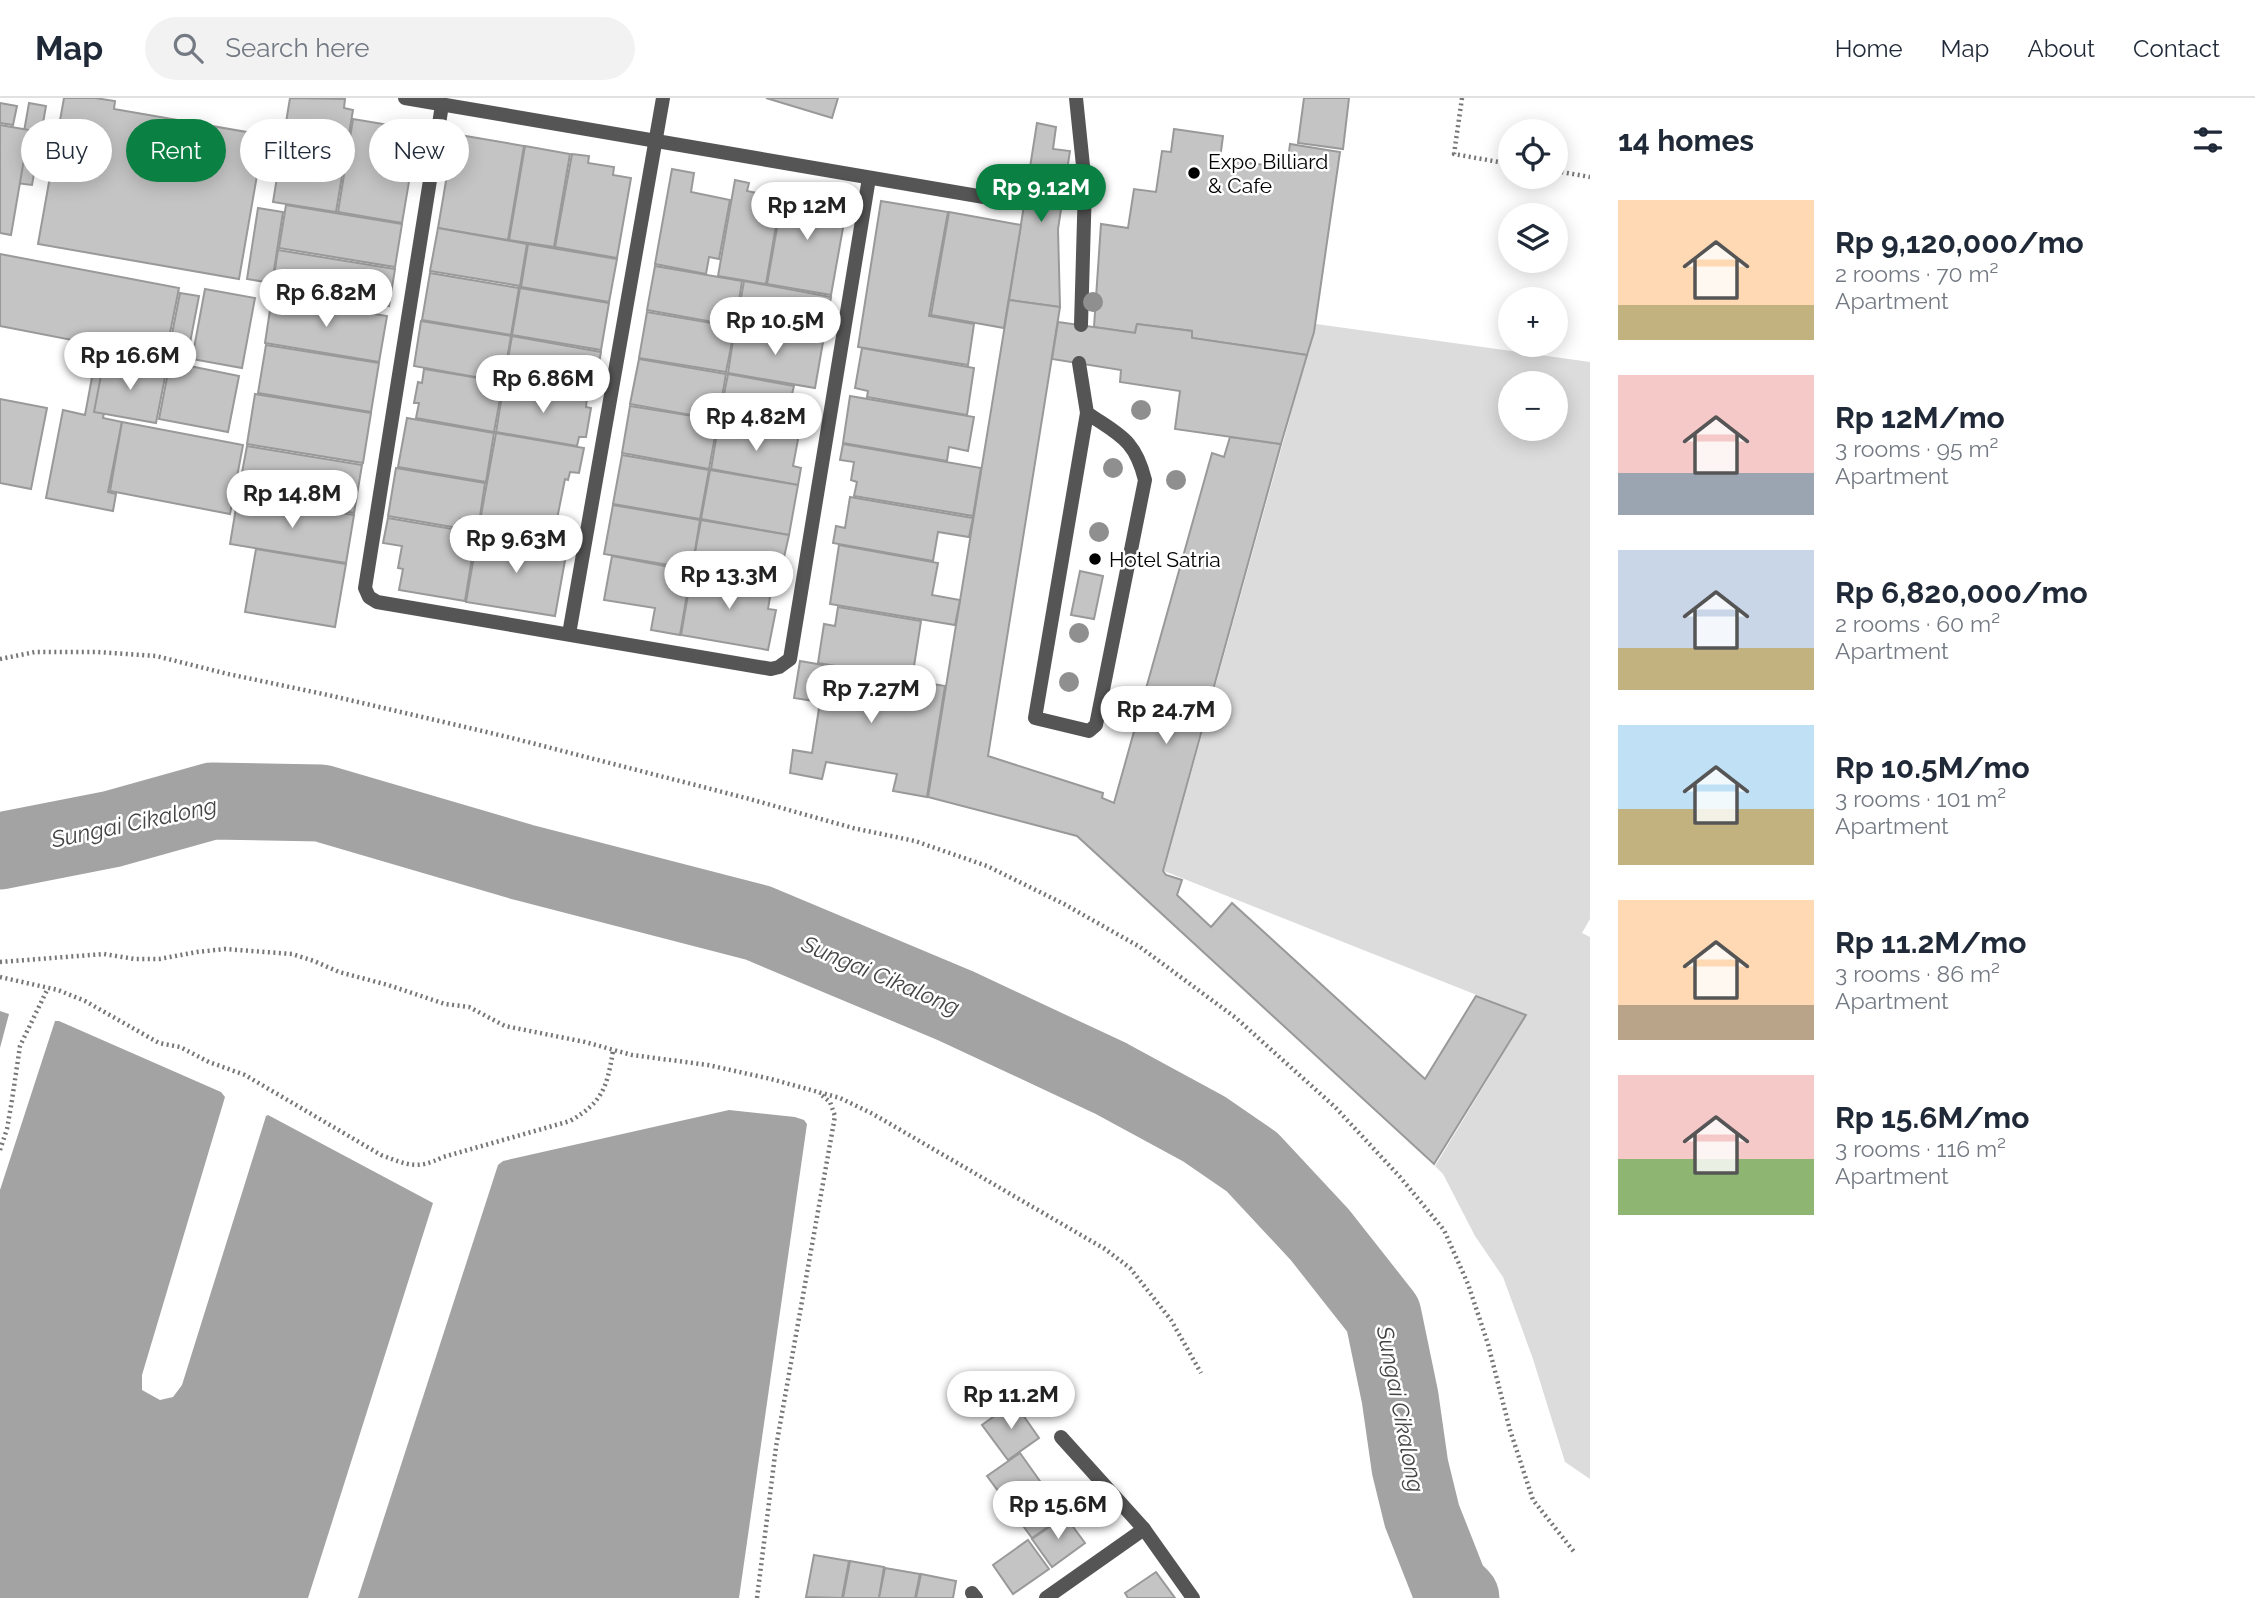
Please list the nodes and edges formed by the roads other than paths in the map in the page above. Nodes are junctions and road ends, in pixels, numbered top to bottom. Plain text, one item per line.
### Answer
1 (405, 98) edge
2 (663, 98) edge
3 (1076, 98) edge
4 (442, 105) junction
5 (655, 141) junction
6 (869, 178) junction
7 (1013, 202) dead end
8 (1081, 325) dead end
9 (1079, 363) dead end
10 (1087, 413) junction
11 (569, 634) junction
12 (1061, 1437) dead end
13 (1144, 1529) junction
14 (1046, 1598) edge
15 (1193, 1598) edge

1 - 4 street
2 - 5 street
3 - 8 street
4 - 5 street
4 - 11 street
5 - 6 street
5 - 11 street
6 - 7 street
6 - 11 street
9 - 10 street
10 - 10 street
12 - 13 street
13 - 14 street
13 - 15 street

